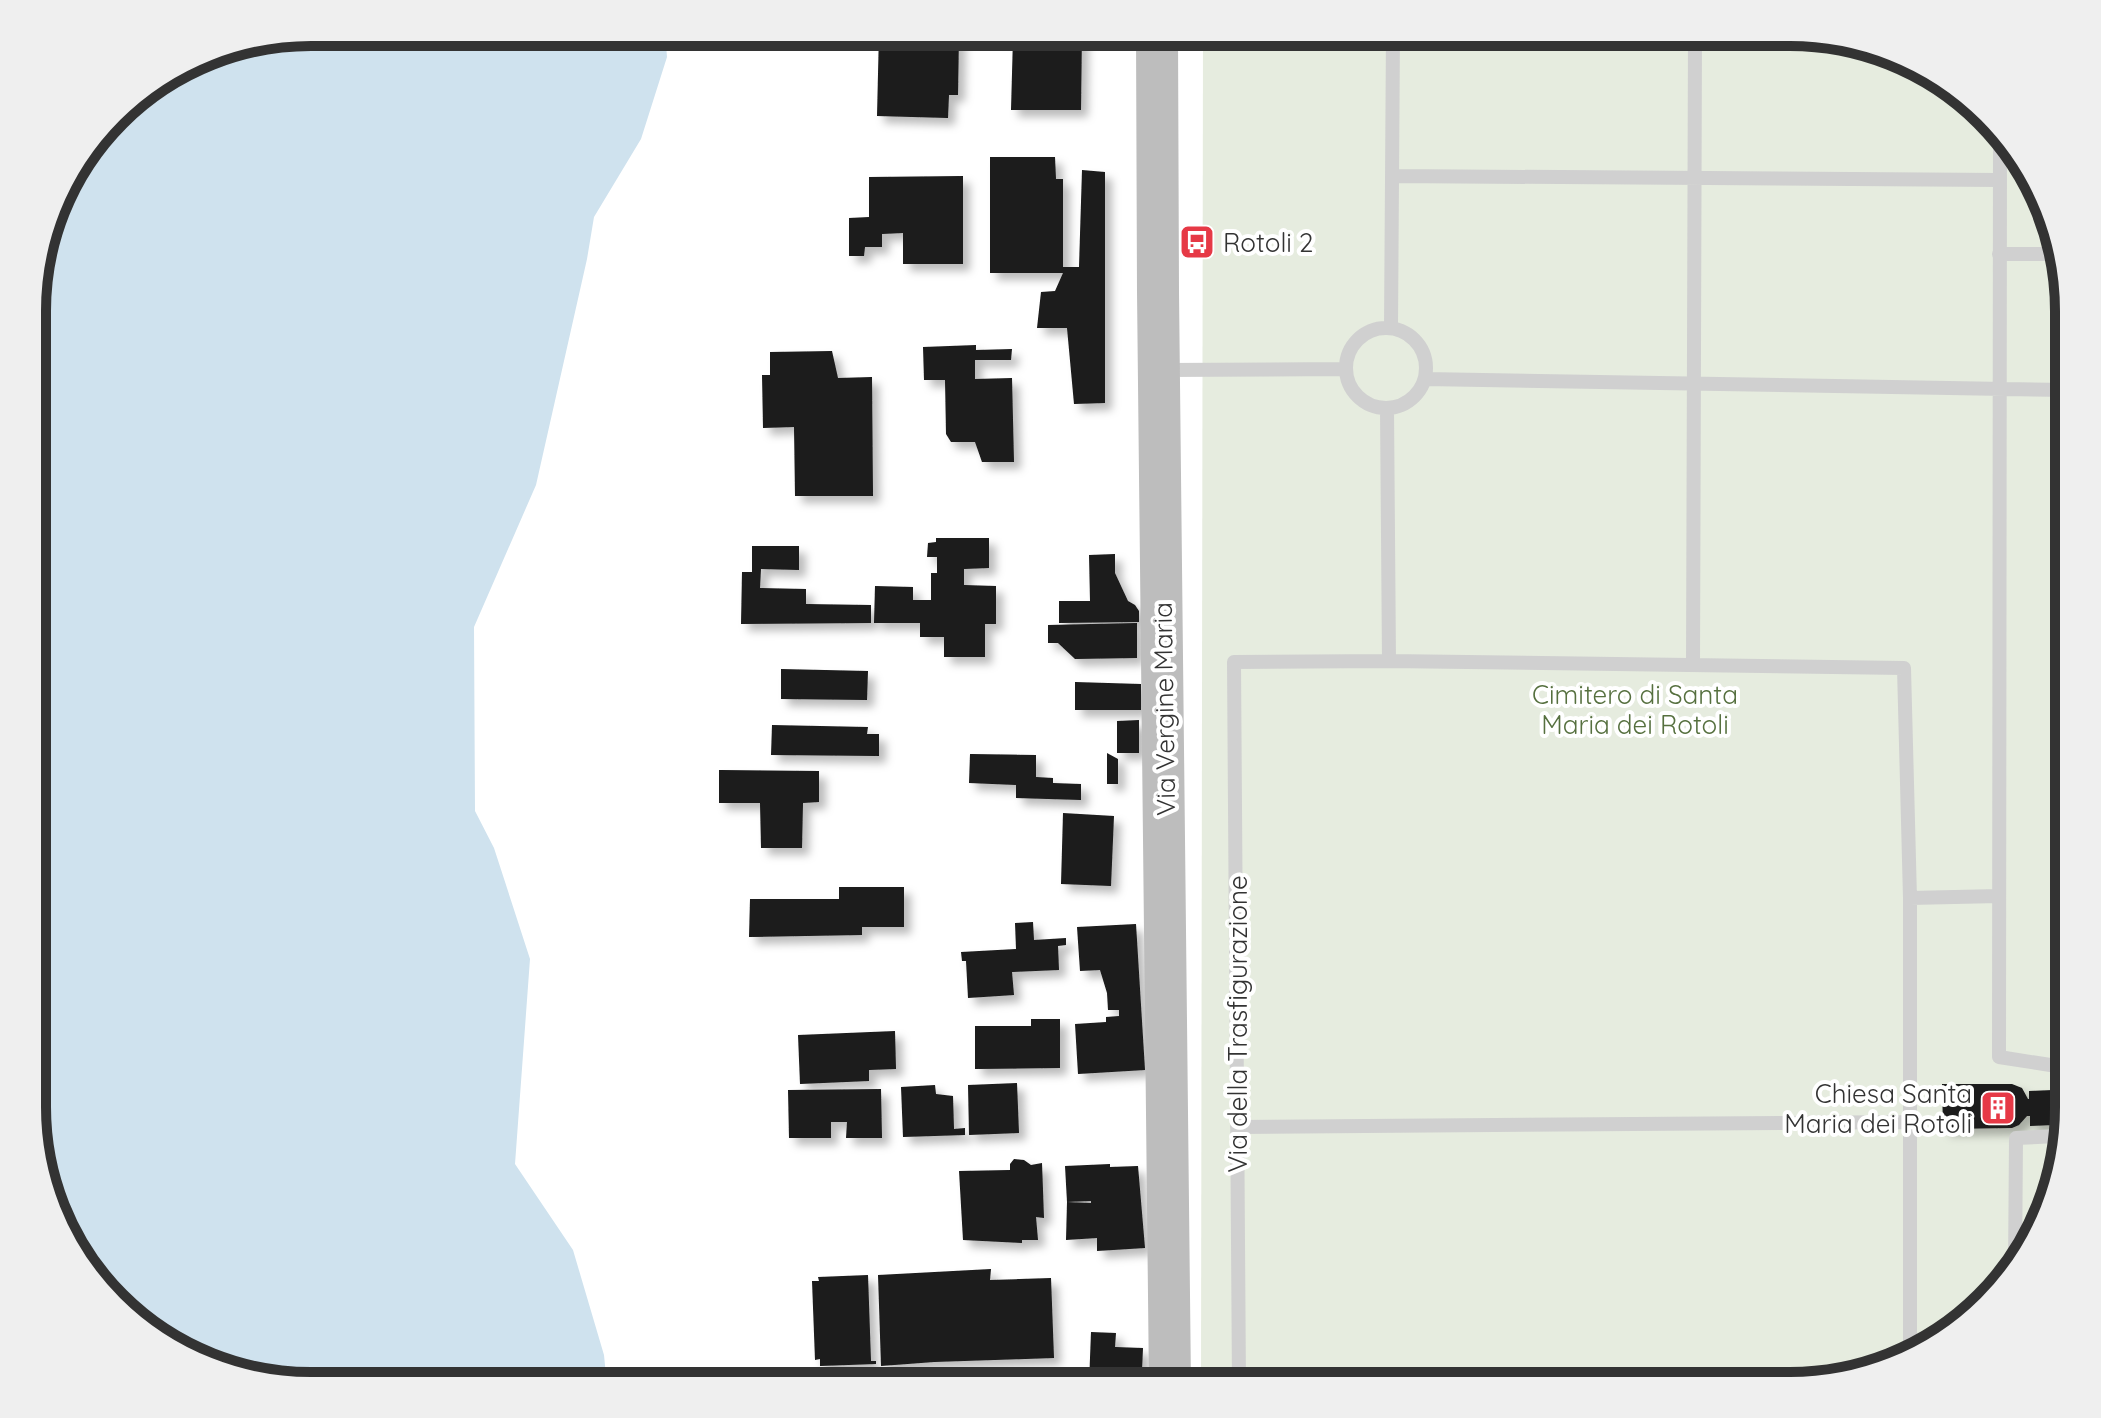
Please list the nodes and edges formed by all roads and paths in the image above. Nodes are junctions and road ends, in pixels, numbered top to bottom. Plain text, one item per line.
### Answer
1 (1157, 47) edge
2 (1393, 47) edge
3 (1695, 47) edge
4 (2000, 150) edge
5 (1392, 176) junction
6 (1696, 178) junction
7 (1999, 180) junction
8 (1999, 254) junction
9 (2049, 254) edge
10 (1391, 328) junction
11 (1345, 369) junction
12 (1159, 371) junction
13 (1425, 379) junction
14 (1695, 384) junction
15 (1999, 390) junction
16 (2054, 390) edge
17 (1387, 409) junction
18 (1389, 661) junction
19 (1693, 665) junction
20 (1999, 896) junction
21 (1910, 898) junction
22 (2054, 1068) edge
23 (1910, 1122) junction
24 (1237, 1127) junction
25 (2053, 1136) edge
26 (2021, 1234) edge
27 (1910, 1343) edge
28 (1170, 1372) edge
29 (1239, 1372) edge

1 - 12 main road, Via Vergine Maria
2 - 5 lane
3 - 6 lane
4 - 7 lane
5 - 6 lane
5 - 10 lane
6 - 7 lane
6 - 14 lane
7 - 8 lane
8 - 9 lane
8 - 15 lane
10 - 11 lane
10 - 13 lane
11 - 12 lane
11 - 17 lane
12 - 28 main road, Via Vergine Maria
13 - 14 lane
13 - 17 lane
14 - 15 lane
14 - 19 lane
15 - 16 lane
15 - 20 lane
17 - 18 lane
18 - 19 lane
18 - 24 lane, Via della Trasfigurazione
19 - 21 lane
20 - 21 lane
20 - 22 lane
21 - 23 lane
23 - 24 lane
23 - 27 lane
24 - 29 lane, Via della Trasfigurazione
25 - 26 lane

